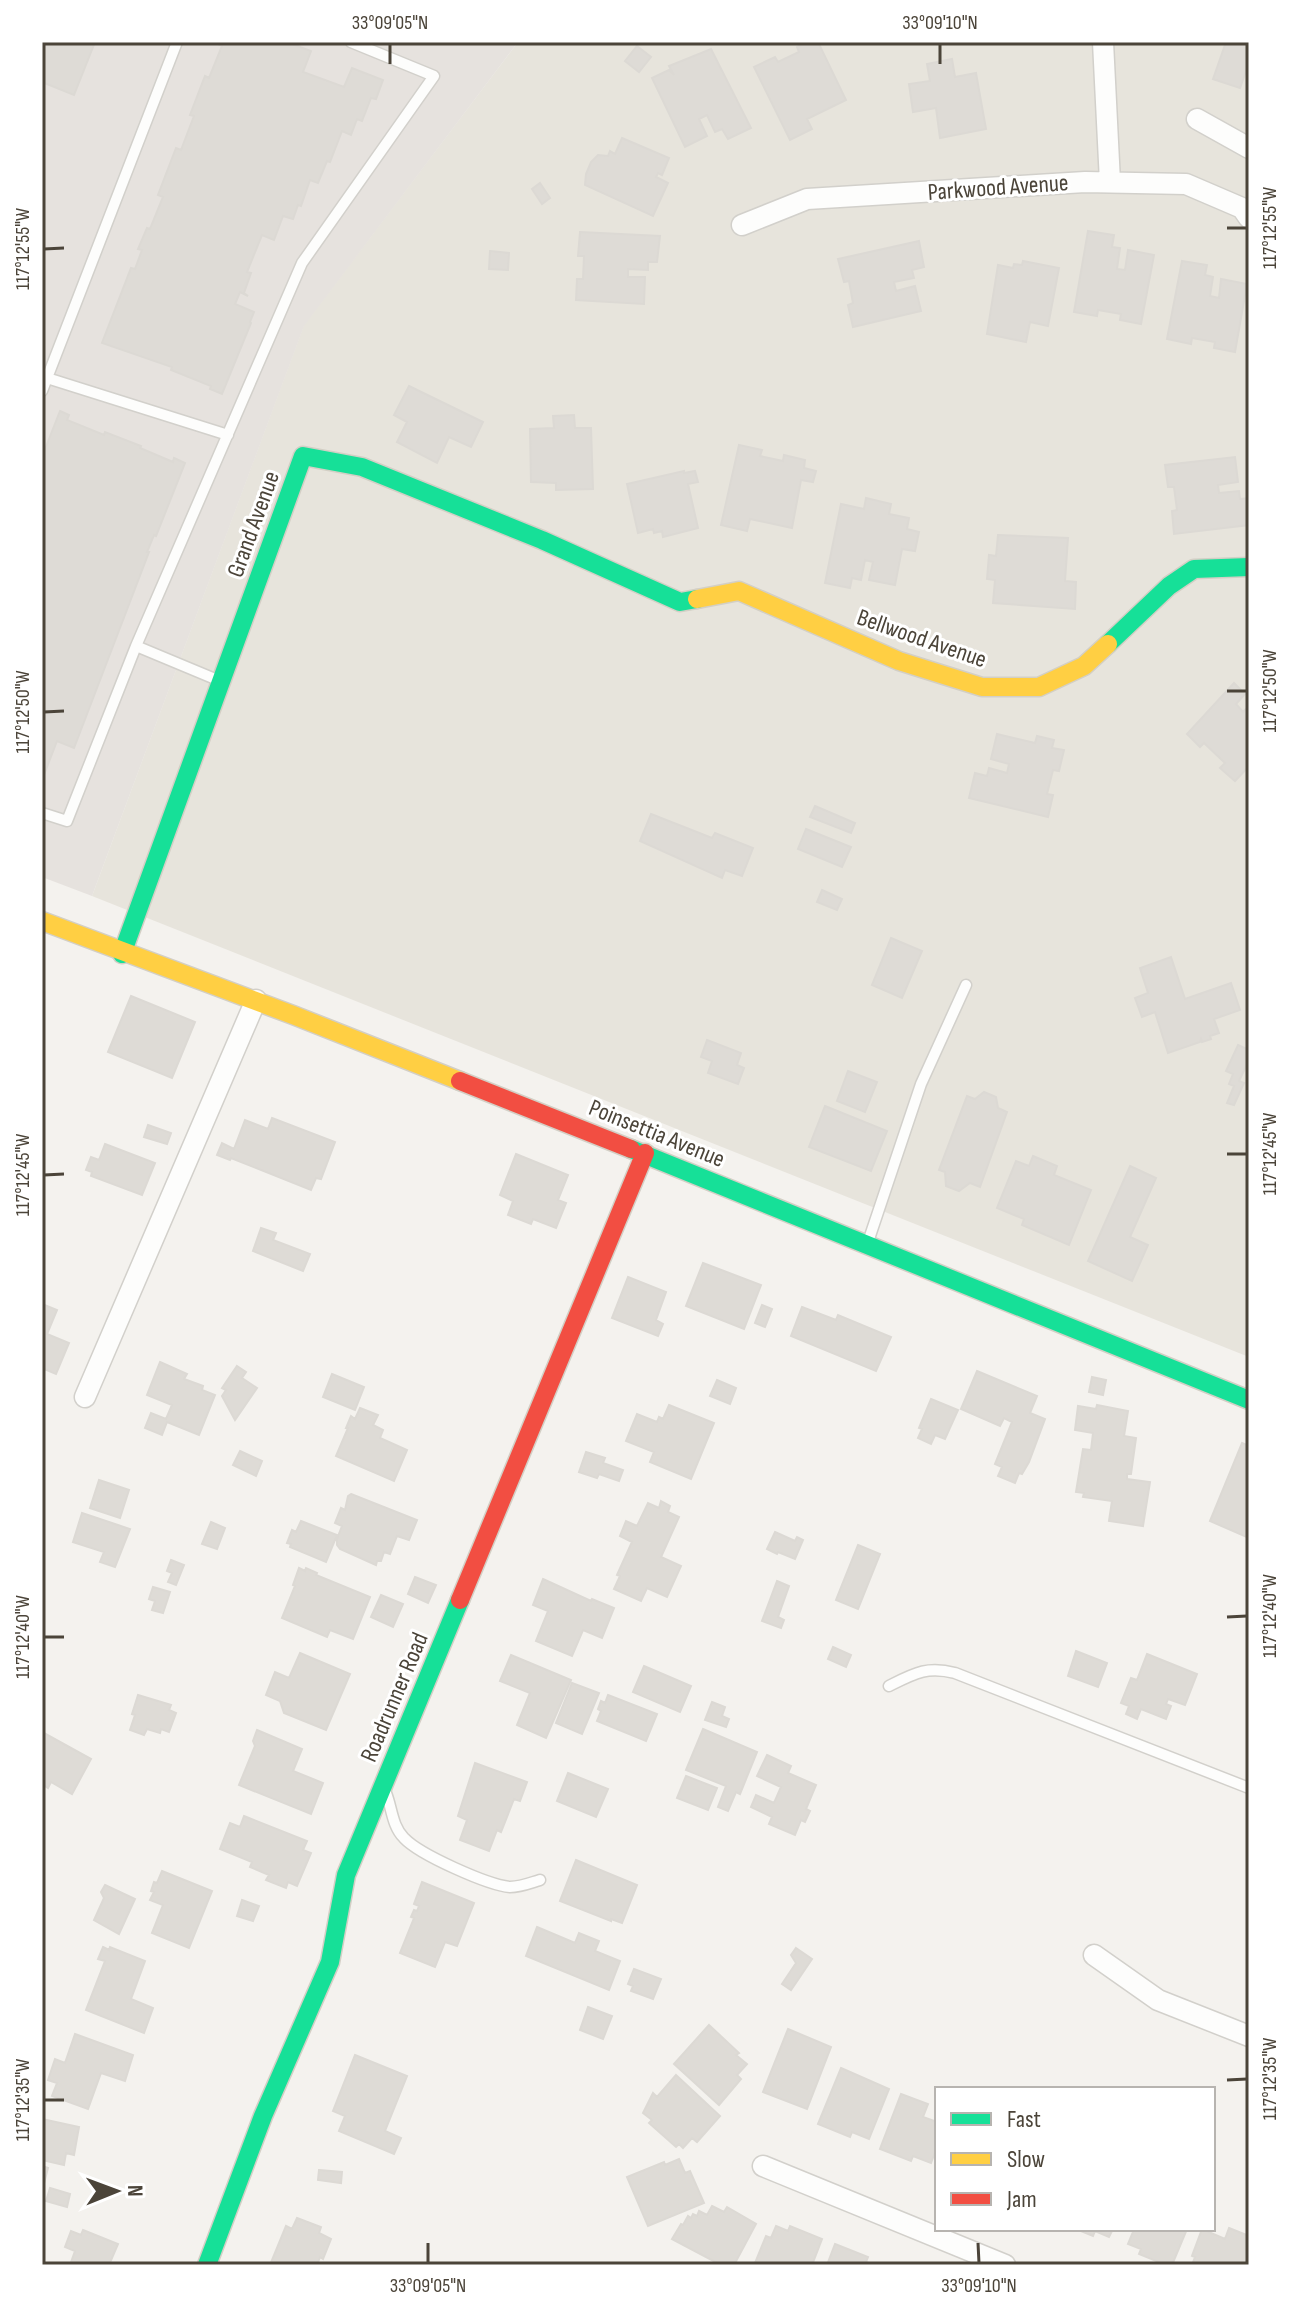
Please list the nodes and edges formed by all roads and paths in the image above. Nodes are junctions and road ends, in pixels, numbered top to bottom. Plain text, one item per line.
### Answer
1 (177, 42) edge
2 (351, 42) edge
3 (1103, 42) edge
4 (1197, 119) dead end
5 (1249, 148) edge
6 (1110, 182) junction
7 (1249, 218) edge
8 (742, 225) dead end
9 (47, 378) junction
10 (42, 391) edge
11 (228, 435) junction
12 (1249, 567) edge
13 (739, 591) joint
14 (136, 646) junction
15 (221, 682) junction
16 (42, 813) edge
17 (42, 921) edge
18 (122, 954) junction
19 (966, 985) dead end
20 (256, 1000) junction
21 (645, 1153) junction
22 (867, 1243) junction
23 (85, 1397) dead end
24 (1249, 1400) edge
25 (889, 1686) dead end
26 (383, 1788) junction
27 (1249, 1788) edge
28 (540, 1880) dead end
29 (1094, 1955) dead end
30 (1249, 2036) edge
31 (763, 2166) dead end
32 (207, 2265) edge
33 (1005, 2265) edge

1 - 9 lane
2 - 11 lane
3 - 6 street
4 - 5 street
6 - 7 street, Parkwood Avenue
6 - 8 street, Parkwood Avenue
9 - 10 lane
9 - 11 lane
11 - 14 lane
12 - 13 street, Bellwood Avenue
13 - 15 street, Grand Avenue
14 - 15 lane
14 - 16 lane
15 - 18 street, Grand Avenue
17 - 18 street, Poinsettia Avenue
18 - 20 street, Poinsettia Avenue
19 - 22 lane
20 - 21 street, Poinsettia Avenue
20 - 23 street
21 - 22 street, Poinsettia Avenue
21 - 26 street, Roadrunner Road
22 - 24 street, Poinsettia Avenue
25 - 27 lane
26 - 28 lane
26 - 32 street, Roadrunner Road
29 - 30 street
31 - 33 street

